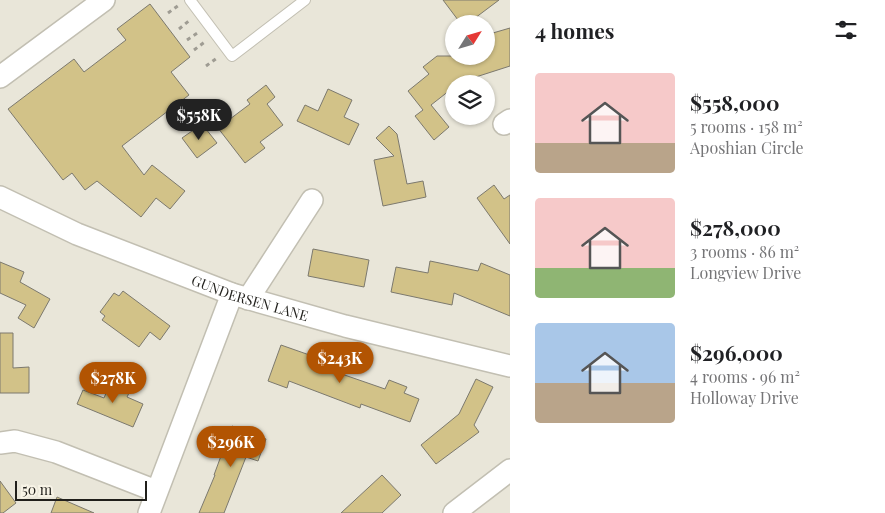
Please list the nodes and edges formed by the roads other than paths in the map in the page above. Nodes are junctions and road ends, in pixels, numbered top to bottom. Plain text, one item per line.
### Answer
1 (104, 0) edge
2 (190, 0) edge
3 (305, 0) edge
4 (0, 78) edge
5 (0, 197) edge
6 (312, 200) dead end
7 (240, 297) junction
8 (510, 366) edge
9 (0, 443) edge
10 (510, 470) edge
11 (156, 491) junction
12 (149, 513) edge
13 (454, 513) edge

1 - 4 street
2 - 3 lane
5 - 7 street, GUNDERSEN LANE
6 - 7 street
7 - 8 street, GUNDERSEN LANE
7 - 11 street
9 - 11 street
10 - 13 street
11 - 12 street

